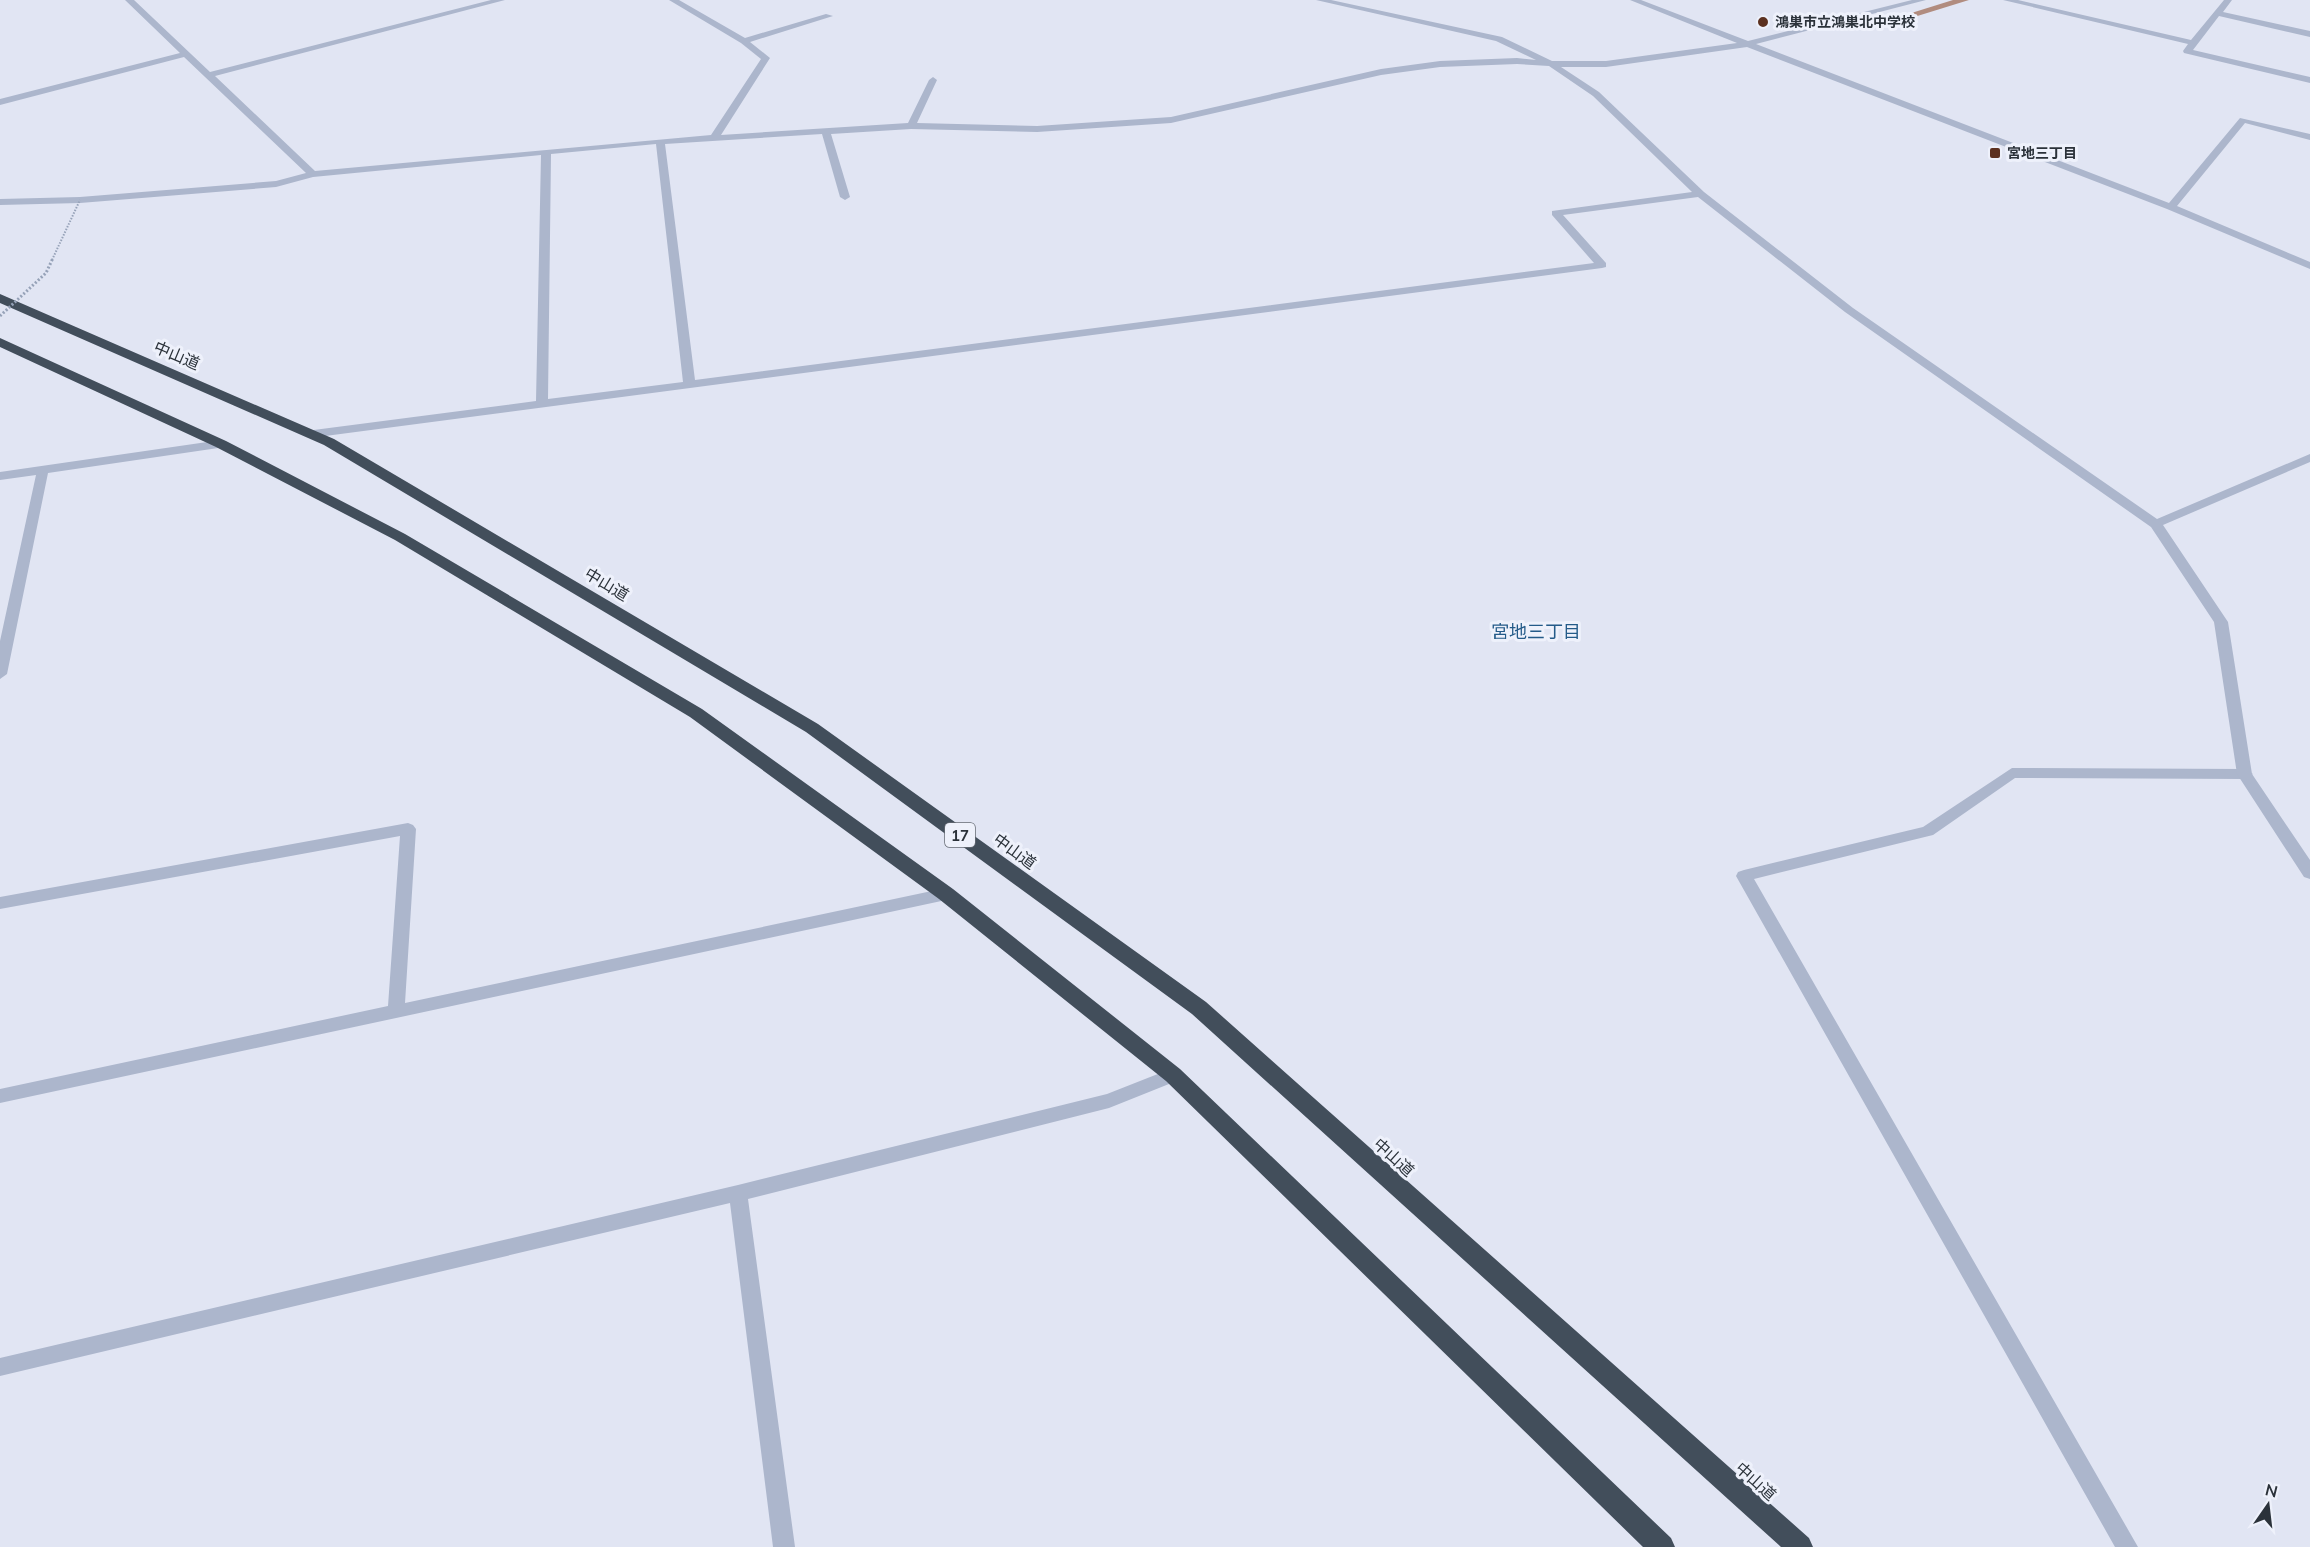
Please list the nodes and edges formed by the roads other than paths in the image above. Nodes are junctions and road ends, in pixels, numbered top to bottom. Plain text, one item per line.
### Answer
1 (129, 0) edge
2 (501, 0) edge
3 (673, 0) edge
4 (1320, 0) edge
5 (1634, 0) edge
6 (1922, 0) edge
7 (2007, 0) edge
8 (2228, 0) edge
9 (2217, 13) junction
10 (829, 16) dead end
11 (2310, 34) edge
12 (744, 41) junction
13 (2193, 43) junction
14 (1747, 44) junction
15 (186, 54) junction
16 (1551, 64) junction
17 (208, 75) junction
18 (933, 80) dead end
19 (2310, 80) edge
20 (0, 102) edge
21 (911, 126) junction
22 (826, 131) junction
23 (2310, 137) edge
24 (714, 138) junction
25 (660, 141) junction
26 (546, 152) junction
27 (313, 174) junction
28 (1700, 194) junction
29 (845, 197) dead end
30 (0, 202) edge
31 (2172, 207) junction
32 (2310, 266) edge
33 (0, 298) edge
34 (0, 342) edge
35 (689, 382) junction
36 (542, 403) junction
37 (310, 434) junction
38 (221, 444) junction
39 (2310, 458) edge
40 (43, 469) junction
41 (0, 476) edge
42 (2156, 524) junction
43 (0, 674) edge
44 (2245, 774) junction
45 (2310, 873) edge
46 (946, 894) junction
47 (0, 903) edge
48 (396, 1012) junction
49 (1173, 1075) junction
50 (0, 1096) edge
51 (738, 1193) junction
52 (0, 1367) edge
53 (784, 1547) edge
54 (1662, 1547) edge
55 (1800, 1547) edge
56 (2127, 1547) edge

1 - 15 street
2 - 17 street
3 - 12 street
4 - 16 street
5 - 14 street
6 - 14 street
7 - 13 street
8 - 9 street
9 - 11 street
9 - 13 street
10 - 12 street
12 - 24 street
13 - 19 street
14 - 16 street
14 - 31 street
15 - 17 street
15 - 20 street
16 - 21 street
16 - 28 street
17 - 27 street
18 - 21 street
21 - 22 street
22 - 24 street
22 - 29 street
23 - 31 street
24 - 25 street
25 - 26 street
25 - 35 street
26 - 27 street
26 - 36 street
27 - 30 street
28 - 35 street
28 - 42 street
31 - 32 street
33 - 37 highway, 中山道 / 17
34 - 38 highway
35 - 36 street
36 - 37 street
37 - 55 highway, 中山道 / 17
38 - 40 street
38 - 46 highway
39 - 42 street
40 - 41 street
40 - 43 street
42 - 44 street
44 - 45 street
44 - 56 street
46 - 48 street
46 - 49 highway
47 - 48 street
48 - 50 street
49 - 51 street
49 - 54 highway
51 - 52 street
51 - 53 street

